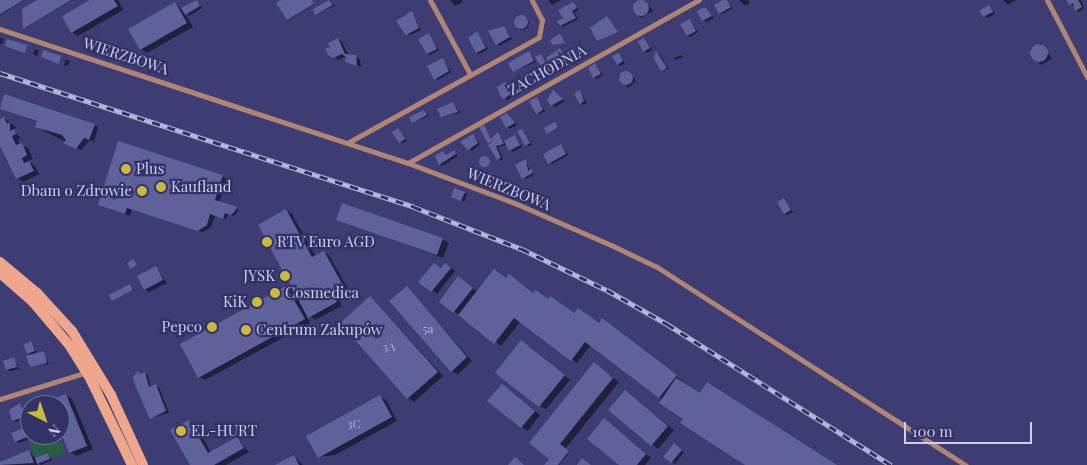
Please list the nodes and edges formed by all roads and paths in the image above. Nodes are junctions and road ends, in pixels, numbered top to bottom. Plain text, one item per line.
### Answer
1 (430, 0) edge
2 (532, 0) edge
3 (699, 0) edge
4 (1047, 0) edge
5 (0, 29) edge
6 (470, 74) junction
7 (1087, 77) edge
8 (349, 142) junction
9 (408, 163) junction
10 (0, 262) edge
11 (0, 273) edge
12 (87, 372) junction
13 (0, 399) edge
14 (132, 465) edge
15 (143, 465) edge
16 (966, 465) edge

1 - 6 street
2 - 6 street
3 - 9 street, ZACHODNIA
4 - 7 street
5 - 8 street, WIERZBOWA
6 - 8 street
8 - 9 street, WIERZBOWA
9 - 16 street, WIERZBOWA
10 - 15 main road
11 - 12 main road
12 - 13 street
12 - 14 main road

